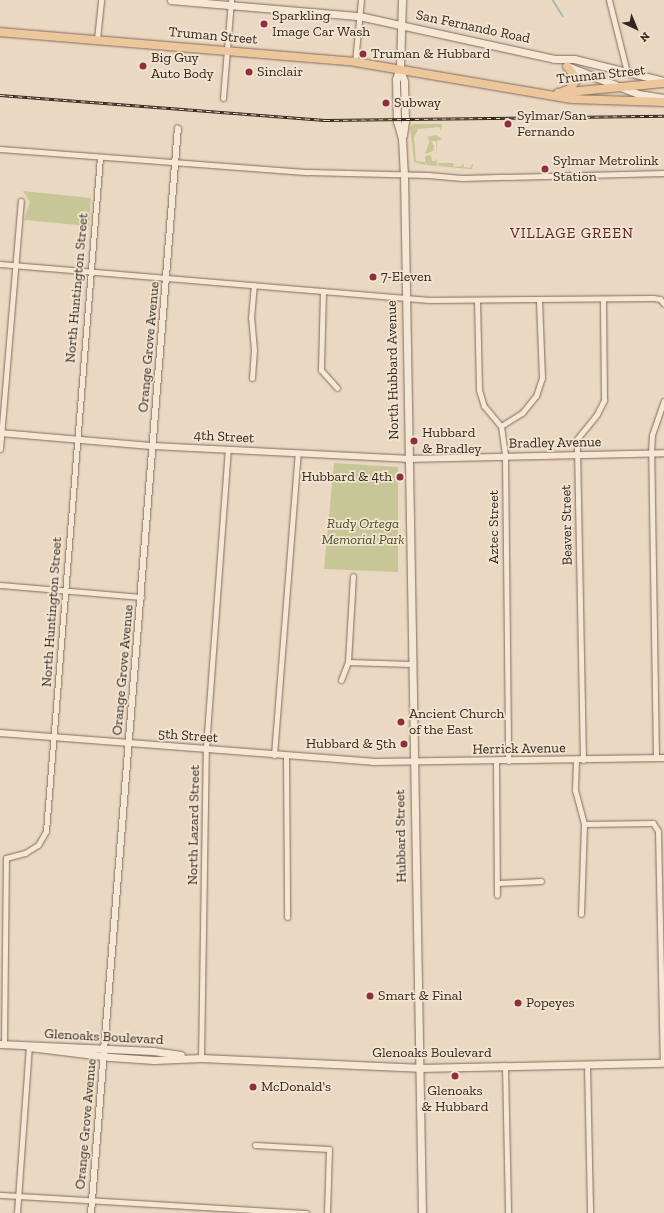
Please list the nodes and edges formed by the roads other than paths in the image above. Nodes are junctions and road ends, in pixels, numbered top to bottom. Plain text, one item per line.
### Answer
1 (101, 0) edge
2 (171, 0) edge
3 (361, 0) edge
4 (402, 0) edge
5 (610, 0) edge
6 (231, 3) edge
7 (359, 16) junction
8 (400, 24) junction
9 (0, 32) edge
10 (98, 39) junction
11 (227, 50) junction
12 (554, 59) junction
13 (355, 62) junction
14 (567, 66) junction
15 (400, 68) junction
16 (627, 72) junction
17 (664, 82) edge
18 (616, 86) junction
19 (560, 93) junction
20 (541, 94) junction
21 (223, 98) dead end
22 (664, 98) edge
23 (664, 102) edge
24 (178, 128) dead end
25 (402, 138) junction
26 (0, 149) edge
27 (100, 157) junction
28 (176, 162) junction
29 (664, 173) edge
30 (404, 174) junction
31 (21, 201) dead end
32 (0, 264) edge
33 (15, 266) junction
34 (90, 272) junction
35 (166, 278) junction
36 (254, 285) junction
37 (324, 291) junction
38 (405, 296) junction
39 (603, 299) junction
40 (477, 300) junction
41 (539, 300) junction
42 (663, 303) edge
43 (252, 378) dead end
44 (337, 388) dead end
45 (664, 401) edge
46 (501, 426) junction
47 (1, 433) edge
48 (76, 439) junction
49 (153, 446) junction
50 (0, 449) edge
51 (228, 449) junction
52 (298, 453) junction
53 (651, 453) junction
54 (664, 453) edge
55 (578, 455) junction
56 (505, 456) junction
57 (447, 458) joint
58 (407, 459) junction
59 (353, 576) dead end
60 (0, 585) edge
61 (66, 590) junction
62 (140, 597) junction
63 (348, 662) junction
64 (411, 664) junction
65 (341, 680) dead end
66 (0, 733) edge
67 (56, 738) junction
68 (129, 744) junction
69 (206, 749) junction
70 (274, 754) junction
71 (286, 755) junction
72 (656, 758) junction
73 (664, 758) edge
74 (576, 760) junction
75 (583, 760) junction
76 (496, 761) junction
77 (508, 761) junction
78 (374, 762) joint
79 (413, 764) junction
80 (584, 824) junction
81 (0, 856) edge
82 (6, 858) junction
83 (541, 881) dead end
84 (498, 883) junction
85 (497, 895) dead end
86 (581, 914) dead end
87 (287, 917) dead end
88 (2, 1044) edge
89 (29, 1047) junction
90 (104, 1049) junction
91 (103, 1057) junction
92 (201, 1058) junction
93 (663, 1063) edge
94 (587, 1065) junction
95 (505, 1066) junction
96 (418, 1068) junction
97 (255, 1145) dead end
98 (0, 1196) edge
99 (18, 1197) junction
100 (92, 1201) junction
101 (255, 1212) edge
102 (17, 1213) edge
103 (91, 1213) edge
104 (306, 1213) edge
105 (327, 1213) edge
106 (422, 1213) edge
107 (508, 1213) edge
108 (590, 1213) edge

1 - 10 street
2 - 6 main road, San Fernando Road
3 - 7 street
4 - 8 main road
5 - 16 street
6 - 7 main road, San Fernando Road
6 - 11 street
7 - 8 main road, San Fernando Road
7 - 13 street
8 - 12 main road, San Fernando Road
8 - 15 main road
9 - 10 main road, Truman Street
10 - 11 main road, Truman Street
11 - 13 main road, Truman Street
11 - 21 street
12 - 14 main road, San Fernando Road
12 - 16 main road, San Fernando Road
13 - 15 main road, Truman Street
14 - 18 main road, San Fernando Road
14 - 19 main road
15 - 20 main road, Truman Street
15 - 25 main road, North Hubbard Avenue
15 - 25 main road, North Hubbard Avenue
16 - 17 main road, San Fernando Road
17 - 18 main road, Truman Street
18 - 19 main road, Truman Street
18 - 22 main road, San Fernando Road
19 - 20 main road, Truman Street
20 - 23 main road, Truman Street
24 - 28 street, Orange Grove Avenue
25 - 30 main road, North Hubbard Avenue
26 - 27 street
27 - 28 street
27 - 34 street, North Huntington Street
28 - 30 street
28 - 35 street, Orange Grove Avenue
29 - 30 street
30 - 38 main road, North Hubbard Avenue
31 - 33 street
32 - 33 street
33 - 34 street
33 - 47 street
34 - 35 street
34 - 48 street, North Huntington Street
35 - 36 street
35 - 49 street, Orange Grove Avenue
36 - 37 street
36 - 43 street
37 - 38 street
37 - 44 street
38 - 40 street
38 - 58 main road, North Hubbard Avenue
39 - 41 street
39 - 42 street
39 - 55 street, Beaver Street
40 - 41 street
40 - 46 street
41 - 46 street
45 - 53 street
46 - 56 street, Aztec Street
47 - 48 street, 4th Street
47 - 50 street
48 - 49 street, 4th Street
48 - 61 street, North Huntington Street
49 - 51 street, 4th Street
49 - 62 street, Orange Grove Avenue
51 - 52 street, 4th Street
51 - 69 street, North Lazard Street
52 - 58 street, 4th Street
52 - 70 street
53 - 54 street, Bradley Avenue
53 - 55 street, Bradley Avenue
53 - 72 street
55 - 56 street, Bradley Avenue
55 - 75 street, Beaver Street
56 - 57 street, Bradley Avenue
56 - 77 street, Aztec Street
57 - 58 street, 4th Street
58 - 64 main road, Hubbard Street
59 - 63 street
60 - 61 street
61 - 62 street
61 - 67 street, North Huntington Street
62 - 68 street, Orange Grove Avenue
63 - 64 street
63 - 65 street
64 - 79 main road, Hubbard Street
66 - 67 street, 5th Street
67 - 68 street, 5th Street
67 - 82 street, North Huntington Street
68 - 69 street, 5th Street
68 - 90 street, Orange Grove Avenue
69 - 70 street, 5th Street
69 - 92 street, North Lazard Street
70 - 71 street, 5th Street
71 - 78 street, 5th Street
71 - 87 street
72 - 73 street, Herrick Avenue
72 - 75 street, Herrick Avenue
74 - 75 street, Herrick Avenue
74 - 77 street, Herrick Avenue
74 - 80 street
76 - 77 street, Herrick Avenue
76 - 79 street, Herrick Avenue
76 - 84 street
78 - 79 street, Herrick Avenue
79 - 96 main road, Hubbard Street
80 - 86 street
80 - 93 street
81 - 82 street
82 - 88 street
83 - 84 street
84 - 85 street
88 - 89 main road, Glenoaks Boulevard
89 - 90 main road, Glenoaks Boulevard
89 - 91 main road, Glenoaks Boulevard
89 - 99 street
90 - 91 street, Orange Grove Avenue
90 - 92 main road, Glenoaks Boulevard
91 - 92 main road, Glenoaks Boulevard
91 - 100 street, Orange Grove Avenue
92 - 96 main road, Glenoaks Boulevard
93 - 94 main road, Glenoaks Boulevard
94 - 95 main road, Glenoaks Boulevard
94 - 108 street
95 - 96 main road, Glenoaks Boulevard
95 - 107 street
96 - 106 main road, Hubbard Street
97 - 105 street
98 - 99 street
99 - 100 street
99 - 102 street
100 - 101 street
100 - 103 street, Orange Grove Avenue
101 - 104 street

